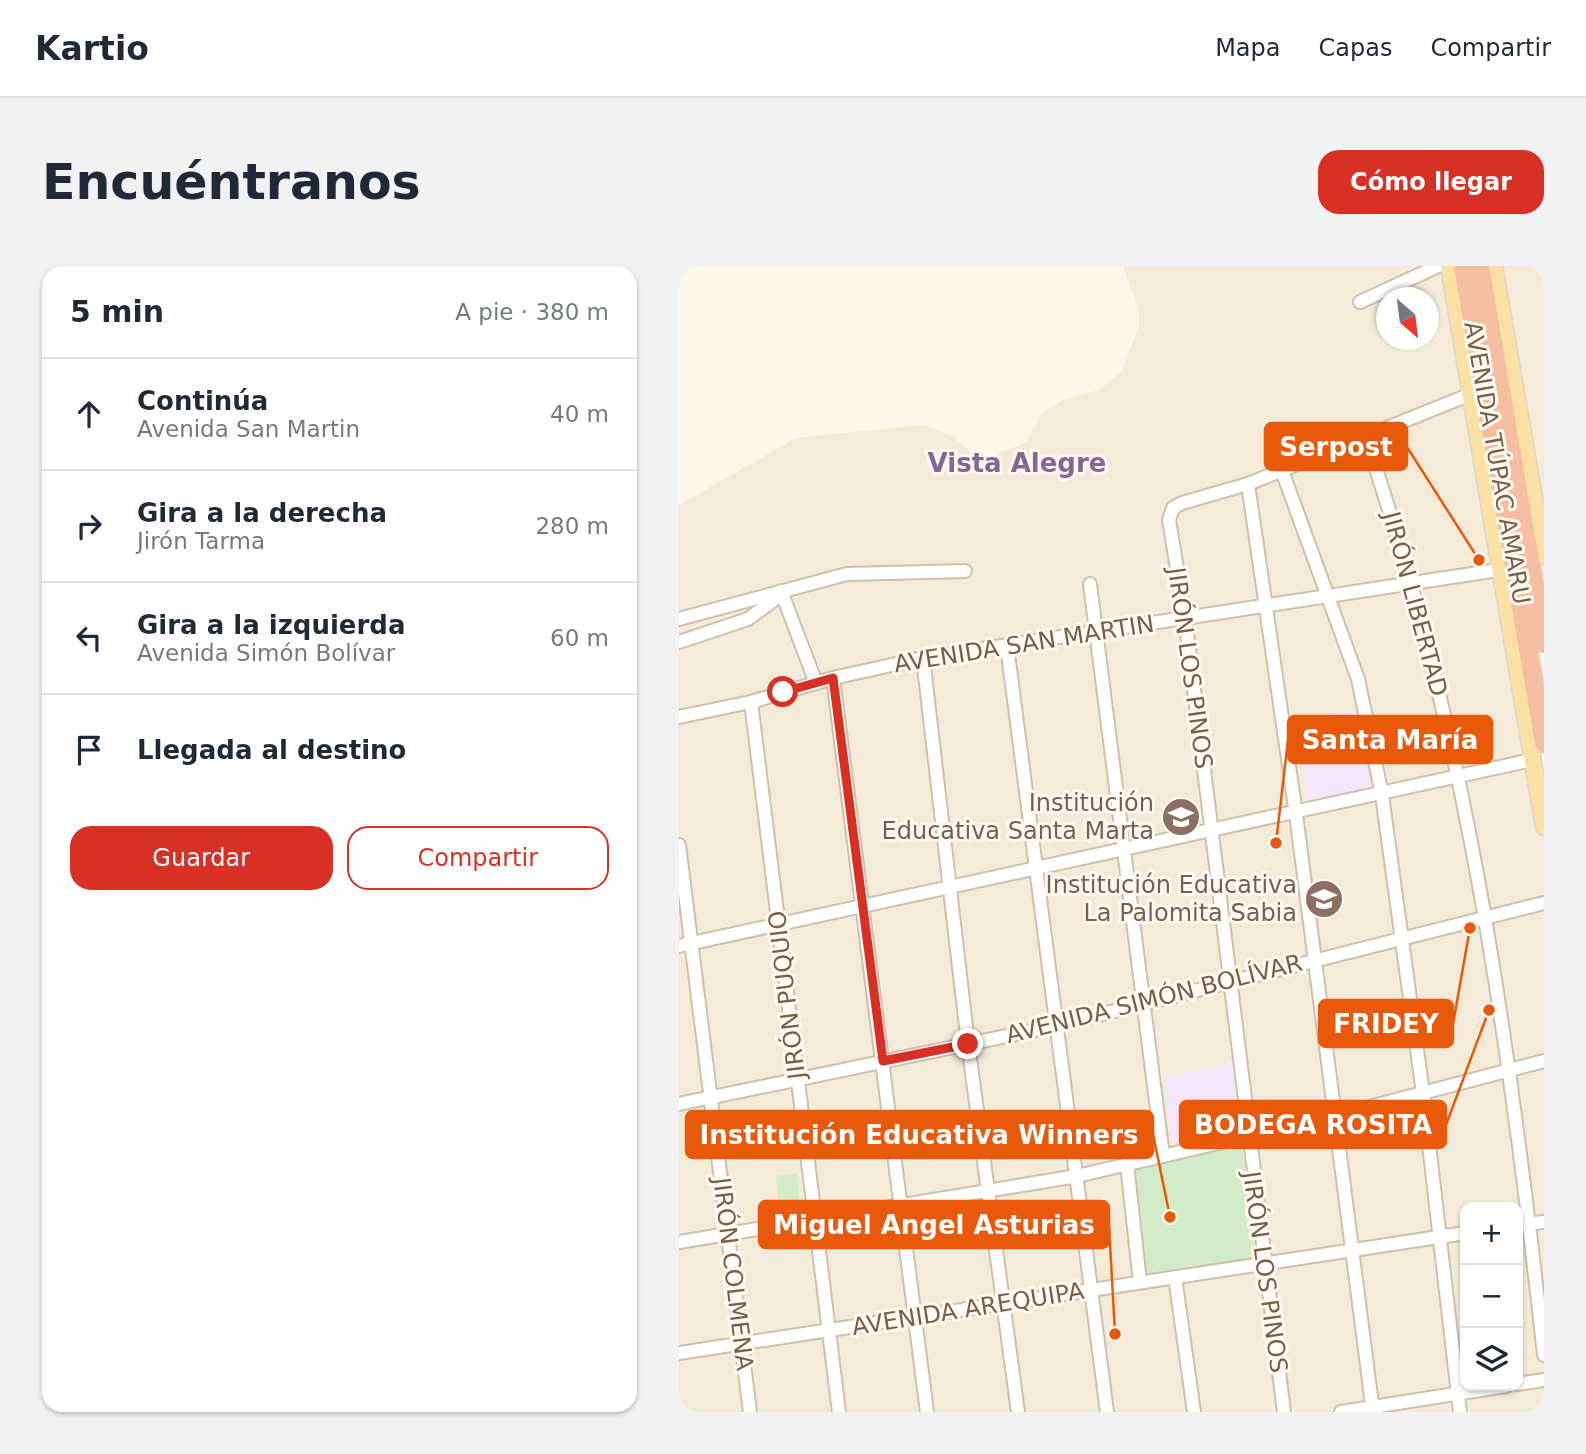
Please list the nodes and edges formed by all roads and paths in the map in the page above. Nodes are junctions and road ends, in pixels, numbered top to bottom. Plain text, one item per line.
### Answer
1 (1438, 266) edge
2 (1449, 266) edge
3 (1463, 266) edge
4 (1480, 266) edge
5 (1494, 266) edge
6 (1360, 302) dead end
7 (1471, 394) junction
8 (1365, 436) junction
9 (1281, 468) junction
10 (1538, 483) edge
11 (1248, 484) junction
12 (1544, 556) edge
13 (1498, 570) junction
14 (965, 571) dead end
15 (1412, 583) junction
16 (1090, 584) dead end
17 (782, 592) junction
18 (1328, 595) junction
19 (1266, 606) junction
20 (1185, 617) junction
21 (679, 618) edge
22 (1095, 632) junction
23 (679, 642) edge
24 (1544, 643) edge
25 (1007, 646) junction
26 (923, 658) junction
27 (833, 678) junction
28 (816, 683) junction
29 (751, 702) junction
30 (679, 717) edge
31 (1544, 743) edge
32 (1532, 760) junction
33 (1457, 778) junction
34 (1382, 795) junction
35 (1296, 814) junction
36 (1544, 827) edge
37 (1211, 832) junction
38 (679, 845) edge
39 (1125, 850) junction
40 (1037, 870) junction
41 (949, 889) junction
42 (1544, 903) edge
43 (864, 907) junction
44 (1485, 917) junction
45 (778, 925) junction
46 (1402, 937) junction
47 (685, 945) edge
48 (1314, 960) junction
49 (1230, 982) junction
50 (1143, 1004) junction
51 (1055, 1026) junction
52 (968, 1044) junction
53 (883, 1061) junction
54 (1544, 1061) edge
55 (1507, 1071) junction
56 (797, 1079) junction
57 (1423, 1093) junction
58 (711, 1097) junction
59 (679, 1104) edge
60 (1335, 1116) junction
61 (1247, 1136) junction
62 (1163, 1156) junction
63 (1127, 1164) junction
64 (1077, 1176) junction
65 (990, 1191) junction
66 (902, 1206) junction
67 (814, 1220) junction
68 (1544, 1222) edge
69 (1524, 1225) edge
70 (728, 1234) junction
71 (1460, 1234) edge
72 (1440, 1236) junction
73 (679, 1242) edge
74 (1351, 1249) junction
75 (1263, 1264) junction
76 (1175, 1277) junction
77 (1140, 1282) junction
78 (1090, 1290) junction
79 (1004, 1303) junction
80 (914, 1317) junction
81 (829, 1330) junction
82 (742, 1343) junction
83 (679, 1353) edge
84 (1544, 1355) edge
85 (1544, 1380) edge
86 (1523, 1383) edge
87 (1476, 1391) edge
88 (1458, 1394) junction
89 (1372, 1410) edge
90 (750, 1412) edge
91 (839, 1412) edge
92 (927, 1412) edge
93 (1018, 1412) edge
94 (1107, 1412) edge
95 (1194, 1412) edge
96 (1284, 1412) edge
97 (1341, 1412) edge
98 (1460, 1412) edge

1 - 6 street
2 - 7 main road, AVENIDA TÚPAC AMARU
3 - 31 highway, AVENIDA TÚPAC AMARU
4 - 24 highway, AVENIDA TÚPAC AMARU
5 - 10 main road, AVENIDA TÚPAC AMARU
7 - 8 street
7 - 13 main road, AVENIDA TÚPAC AMARU
8 - 9 street
8 - 15 street, JIRÓN LIBERTAD
9 - 11 street
9 - 18 street
10 - 12 main road, AVENIDA TÚPAC AMARU
11 - 19 street
11 - 20 street, JIRÓN LOS PINOS
13 - 15 street, AVENIDA SAN MARTIN
13 - 32 main road, AVENIDA TÚPAC AMARU
14 - 17 street
15 - 18 street, AVENIDA SAN MARTIN
15 - 33 street, JIRÓN LIBERTAD
16 - 22 street
17 - 21 street
17 - 23 street
17 - 28 street
18 - 19 street, AVENIDA SAN MARTIN
18 - 34 street
19 - 20 street, AVENIDA SAN MARTIN
19 - 35 street
20 - 22 street, AVENIDA SAN MARTIN
20 - 37 street, JIRÓN LOS PINOS
22 - 25 street, AVENIDA SAN MARTIN
22 - 39 street
25 - 26 street, AVENIDA SAN MARTIN
25 - 40 street
26 - 27 street, AVENIDA SAN MARTIN
26 - 41 street
27 - 28 street, AVENIDA SAN MARTIN
27 - 43 street
28 - 29 street, AVENIDA SAN MARTIN
29 - 30 street, AVENIDA SAN MARTIN
29 - 45 street, JIRÓN PUQUIO
32 - 33 street
32 - 36 main road, AVENIDA TÚPAC AMARU
33 - 34 street
33 - 44 street, JIRÓN LIBERTAD
34 - 35 street
34 - 46 street
35 - 37 street
35 - 48 street
37 - 39 street
37 - 49 street, JIRÓN LOS PINOS
38 - 47 street, JIRÓN COLMENA
39 - 40 street
39 - 50 street
40 - 41 street
40 - 51 street
41 - 43 street
41 - 52 street
42 - 44 street, AVENIDA SIMÓN BOLÍVAR
43 - 45 street
43 - 53 street
44 - 46 street, AVENIDA SIMÓN BOLÍVAR
44 - 55 street, JIRÓN LIBERTAD
45 - 47 street
45 - 56 street, JIRÓN PUQUIO
46 - 48 street, AVENIDA SIMÓN BOLÍVAR
46 - 57 street
47 - 58 street, JIRÓN COLMENA
48 - 49 street, AVENIDA SIMÓN BOLÍVAR
48 - 60 street
49 - 50 street, AVENIDA SIMÓN BOLÍVAR
49 - 61 street, JIRÓN LOS PINOS
50 - 51 street, AVENIDA SIMÓN BOLÍVAR
50 - 62 street
51 - 52 street, AVENIDA SIMÓN BOLÍVAR
51 - 64 street
52 - 53 street, AVENIDA SIMÓN BOLÍVAR
52 - 65 street
53 - 56 street, AVENIDA SIMÓN BOLÍVAR
53 - 66 street
54 - 55 street
55 - 57 street
55 - 69 street, JIRÓN LIBERTAD
56 - 58 street, AVENIDA SIMÓN BOLÍVAR
56 - 67 street, JIRÓN PUQUIO
57 - 60 street
57 - 72 street
58 - 59 street, AVENIDA SIMÓN BOLÍVAR
58 - 70 street, JIRÓN COLMENA
60 - 61 street
60 - 74 street
61 - 62 street
61 - 75 street, JIRÓN LOS PINOS
62 - 63 street
63 - 64 street
63 - 77 street
64 - 65 street
64 - 78 street
65 - 66 street
65 - 79 street
66 - 67 street
66 - 80 street
67 - 70 street
67 - 81 street, JIRÓN PUQUIO
68 - 69 street
69 - 84 street, JIRÓN LIBERTAD
70 - 73 street
70 - 82 street, JIRÓN COLMENA
71 - 72 street, AVENIDA AREQUIPA
72 - 74 street, AVENIDA AREQUIPA
72 - 88 street
74 - 75 street, AVENIDA AREQUIPA
74 - 89 street
75 - 76 street, AVENIDA AREQUIPA
75 - 96 street, JIRÓN LOS PINOS
76 - 77 street, AVENIDA AREQUIPA
76 - 95 street
77 - 78 street, AVENIDA AREQUIPA
78 - 79 street, AVENIDA AREQUIPA
78 - 94 street
79 - 80 street, AVENIDA AREQUIPA
79 - 93 street
80 - 81 street, AVENIDA AREQUIPA
80 - 92 street
81 - 82 street, AVENIDA AREQUIPA
81 - 91 street, JIRÓN PUQUIO
82 - 83 street, AVENIDA AREQUIPA
82 - 90 street, JIRÓN COLMENA
85 - 86 street
87 - 88 street
88 - 89 street
88 - 98 street
89 - 97 street

